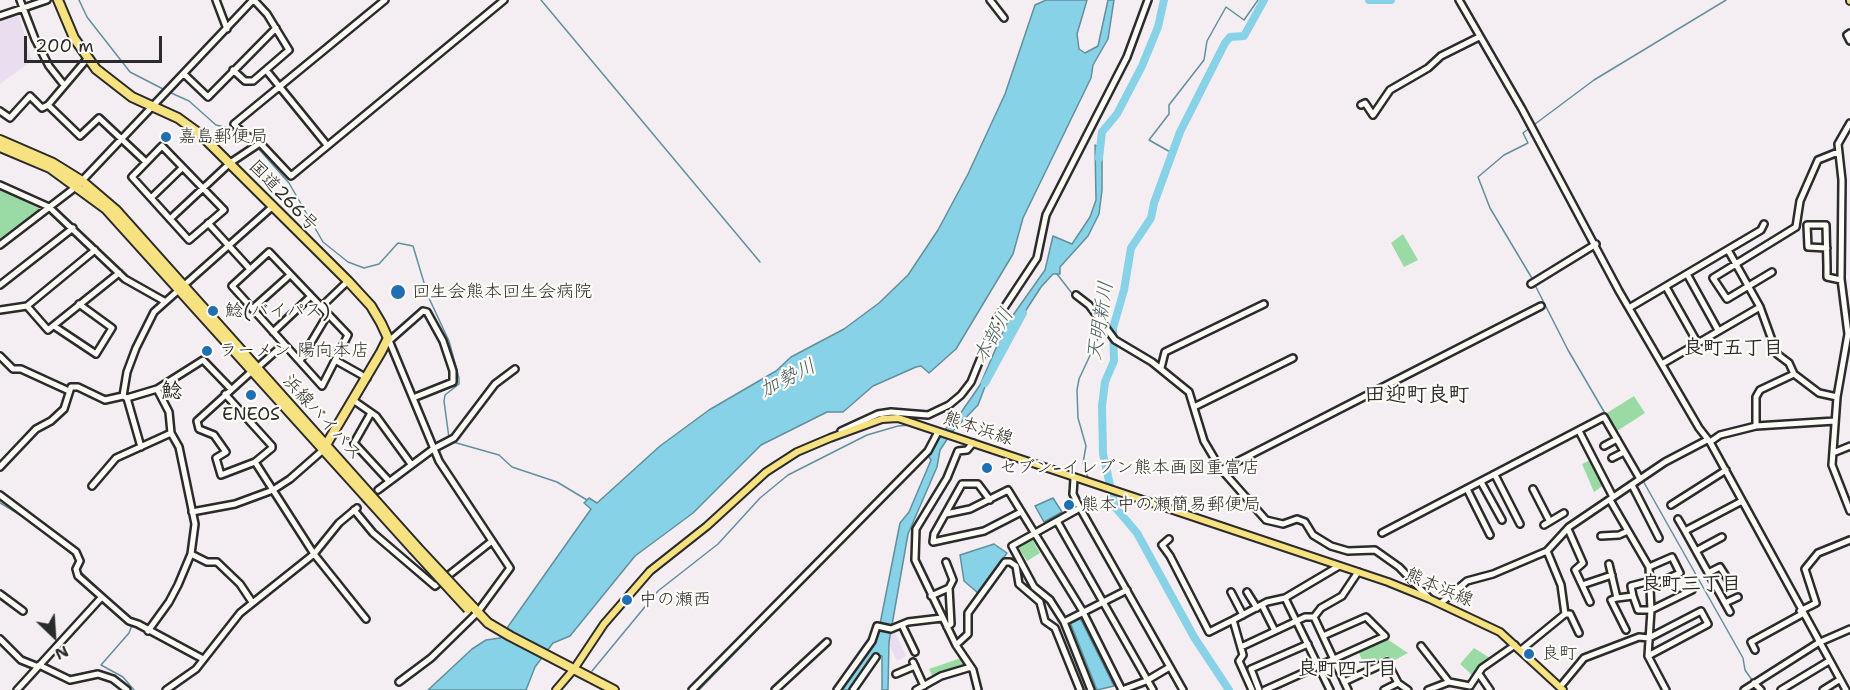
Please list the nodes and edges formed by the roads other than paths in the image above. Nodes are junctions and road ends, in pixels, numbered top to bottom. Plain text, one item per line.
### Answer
1 (20, 0) edge
2 (47, 0) edge
3 (58, 0) edge
4 (216, 0) edge
5 (254, 0) edge
6 (385, 0) edge
7 (504, 0) edge
8 (990, 0) edge
9 (1148, 0) edge
10 (1459, 0) edge
11 (23, 9) junction
12 (0, 16) edge
13 (1004, 18) dead end
14 (276, 28) junction
15 (227, 29) junction
16 (1850, 33) edge
17 (1479, 37) junction
18 (1850, 41) edge
19 (87, 59) junction
20 (233, 70) junction
21 (266, 70) junction
22 (184, 74) junction
23 (64, 85) junction
24 (279, 86) junction
25 (48, 105) junction
26 (1361, 105) dead end
27 (151, 106) junction
28 (0, 111) edge
29 (1850, 123) edge
30 (122, 138) junction
31 (0, 140) edge
32 (260, 143) junction
33 (327, 146) junction
34 (0, 147) edge
35 (1838, 152) junction
36 (146, 162) junction
37 (230, 163) junction
38 (182, 168) junction
39 (79, 183) junction
40 (0, 185) edge
41 (203, 188) junction
42 (151, 198) junction
43 (49, 207) junction
44 (273, 207) junction
45 (170, 219) junction
46 (208, 223) junction
47 (1764, 224) dead end
48 (73, 228) junction
49 (1850, 238) edge
50 (1843, 240) junction
51 (1596, 244) junction
52 (0, 245) edge
53 (228, 246) junction
54 (1827, 248) junction
55 (95, 250) junction
56 (1728, 250) junction
57 (1737, 265) junction
58 (250, 269) junction
59 (1772, 272) dead end
60 (118, 273) junction
61 (1687, 274) junction
62 (290, 275) junction
63 (1841, 280) junction
64 (348, 281) junction
65 (1531, 284) dead end
66 (0, 285) edge
67 (1749, 285) junction
68 (1666, 286) junction
69 (181, 287) junction
70 (1076, 295) dead end
71 (310, 297) junction
72 (164, 301) junction
73 (79, 304) junction
74 (1264, 304) dead end
75 (27, 306) junction
76 (1541, 306) dead end
77 (321, 308) junction
78 (1629, 308) junction
79 (1760, 308) junction
80 (0, 309) edge
81 (252, 309) junction
82 (328, 314) junction
83 (54, 326) junction
84 (1718, 330) junction
85 (273, 332) junction
86 (388, 339) junction
87 (1697, 342) junction
88 (284, 344) junction
89 (0, 356) edge
90 (1293, 358) dead end
91 (1850, 359) edge
92 (335, 360) junction
93 (300, 362) junction
94 (1843, 362) junction
95 (1662, 364) junction
96 (1161, 368) junction
97 (255, 369) junction
98 (515, 369) dead end
99 (1794, 374) junction
100 (367, 378) junction
101 (157, 389) junction
102 (231, 389) junction
103 (69, 391) junction
104 (225, 394) junction
105 (125, 397) junction
106 (1837, 397) junction
107 (413, 398) junction
108 (353, 400) junction
109 (1194, 408) junction
110 (371, 413) junction
111 (1834, 421) junction
112 (1756, 426) junction
113 (1579, 431) junction
114 (938, 432) junction
115 (171, 433) junction
116 (830, 438) junction
117 (1617, 439) junction
118 (1708, 441) junction
119 (973, 442) junction
120 (1604, 446) dead end
121 (1850, 446) edge
122 (141, 447) junction
123 (324, 448) junction
124 (433, 449) junction
125 (1624, 452) junction
126 (1833, 453) junction
127 (1612, 458) dead end
128 (255, 462) junction
129 (411, 464) junction
130 (0, 467) edge
131 (1221, 470) junction
132 (1726, 470) junction
133 (1496, 475) junction
134 (1641, 478) junction
135 (1074, 479) junction
136 (389, 481) junction
137 (1481, 482) junction
138 (1632, 485) junction
139 (92, 486) dead end
140 (378, 489) tunnel mouth
141 (1467, 489) junction
142 (1533, 489) dead end
143 (273, 490) junction
144 (0, 495) edge
145 (1612, 498) junction
146 (990, 500) junction
147 (1742, 501) junction
148 (1671, 505) dead end
149 (1080, 508) junction
150 (192, 512) junction
151 (1021, 512) junction
152 (1850, 512) edge
153 (1564, 513) dead end
154 (946, 514) junction
155 (1678, 519) dead end
156 (1502, 520) dead end
157 (1549, 520) junction
158 (1057, 521) junction
159 (1520, 524) dead end
160 (1544, 525) dead end
161 (1568, 529) junction
162 (1628, 531) junction
163 (1685, 531) junction
164 (1382, 533) dead end
165 (1033, 534) junction
166 (1490, 535) dead end
167 (1601, 536) dead end
168 (1722, 537) dead end
169 (1659, 538) dead end
170 (1169, 539) dead end
171 (1850, 540) edge
172 (492, 541) junction
173 (1696, 550) junction
174 (1547, 551) junction
175 (191, 554) junction
176 (314, 554) junction
177 (946, 562) dead end
178 (1609, 564) dead end
179 (1339, 566) junction
180 (1649, 567) junction
181 (1358, 572) junction
182 (1708, 573) junction
183 (1612, 575) junction
184 (1727, 578) dead end
185 (1650, 584) junction
186 (1582, 585) junction
187 (949, 588) junction
188 (1127, 590) junction
189 (1692, 590) dead end
190 (1232, 592) dead end
191 (1247, 592) dead end
192 (0, 594) edge
193 (931, 596) junction
194 (1633, 596) junction
195 (1738, 597) dead end
196 (100, 598) junction
197 (1285, 598) junction
198 (1617, 598) junction
199 (1430, 599) junction
200 (252, 602) junction
201 (1105, 602) junction
202 (1590, 602) dead end
203 (1441, 603) junction
204 (1725, 603) junction
205 (1259, 606) junction
206 (473, 610) junction
207 (1651, 610) junction
208 (23, 611) dead end
209 (1083, 612) junction
210 (1730, 612) dead end
211 (1801, 612) junction
212 (1565, 614) junction
213 (1243, 615) junction
214 (1314, 617) junction
215 (942, 618) junction
216 (366, 619) dead end
217 (1233, 620) junction
218 (1296, 621) junction
219 (1064, 622) junction
220 (902, 625) junction
221 (947, 627) junction
222 (1850, 629) edge
223 (1626, 630) dead end
224 (148, 631) junction
225 (1275, 631) junction
226 (1579, 633) dead end
227 (1323, 636) junction
228 (1649, 638) junction
229 (0, 639) edge
230 (828, 642) dead end
231 (1818, 643) junction
232 (1308, 644) junction
233 (956, 645) junction
234 (1421, 646) dead end
235 (1241, 647) junction
236 (1518, 648) junction
237 (1755, 650) dead end
238 (915, 651) dead end
239 (1648, 656) junction
240 (876, 657) dead end
241 (203, 659) junction
242 (1334, 660) junction
243 (1828, 661) junction
244 (37, 665) junction
245 (1319, 667) junction
246 (571, 668) junction
247 (971, 668) junction
248 (1168, 668) junction
249 (896, 674) dead end
250 (1479, 674) junction
251 (1839, 680) junction
252 (1146, 681) junction
253 (399, 682) dead end
254 (1344, 682) junction
255 (1449, 682) junction
256 (1398, 683) junction
257 (1456, 683) junction
258 (1754, 683) junction
259 (924, 686) junction
260 (1328, 689) edge
261 (1561, 689) edge
262 (17, 690) edge
263 (127, 690) edge
264 (166, 690) edge
265 (556, 690) edge
266 (614, 690) edge
267 (692, 690) edge
268 (776, 690) edge
269 (837, 690) edge
270 (853, 690) edge
271 (916, 690) edge
272 (978, 690) edge
273 (1080, 690) edge
274 (1091, 690) edge
275 (1122, 690) edge
276 (1153, 690) edge
277 (1183, 690) edge
278 (1252, 690) edge
279 (1259, 690) edge
280 (1265, 690) edge
281 (1348, 690) edge
282 (1384, 690) edge
283 (1408, 690) edge
284 (1428, 690) edge
285 (1459, 690) edge
286 (1490, 690) edge
287 (1666, 690) edge
288 (1744, 690) edge
289 (1761, 690) edge
290 (1781, 690) edge
291 (1822, 690) edge
292 (1846, 690) edge

1 - 11 street
2 - 11 street
3 - 19 highway, 国道266号
4 - 15 street
5 - 14 street
5 - 15 street
6 - 24 street
7 - 33 street
8 - 13 street
9 - 116 street
10 - 17 street
11 - 12 street
11 - 23 street
14 - 20 street
14 - 21 street
15 - 22 street
16 - 18 street
17 - 26 street
17 - 51 street
19 - 23 street
19 - 27 highway, 国道266号
20 - 21 street
20 - 22 street
21 - 24 street
22 - 27 street
23 - 25 street
24 - 32 street
24 - 33 street
25 - 28 street
25 - 30 street
27 - 30 street
27 - 37 highway, 国道266号
29 - 35 street
30 - 36 street
30 - 39 street
31 - 39 highway, 浜線バイパス
32 - 33 street
32 - 37 street
34 - 39 highway, 浜線バイパス
35 - 50 street
35 - 57 street
36 - 38 street
36 - 42 street
37 - 41 street
37 - 44 highway, 国道266号
38 - 41 street
38 - 42 street
39 - 43 street
39 - 69 highway, 浜線バイパス
40 - 43 street
41 - 45 street
41 - 46 street
42 - 45 street
43 - 48 street
43 - 52 street
44 - 53 street
44 - 64 highway, 国道266号
45 - 46 street
46 - 53 street
47 - 56 street
48 - 55 street
48 - 66 street
49 - 50 street
50 - 63 street
51 - 65 street
51 - 78 street
53 - 58 street
53 - 69 street
54 - 54 street
54 - 63 street
55 - 60 street
55 - 75 street
56 - 57 street
56 - 61 street
57 - 67 street
57 - 67 street
58 - 62 street
58 - 81 street
59 - 67 street
60 - 72 street
60 - 73 street
61 - 68 street
61 - 84 street
62 - 71 street
62 - 81 street
63 - 94 street
64 - 77 street
64 - 86 highway, 国道266号
67 - 79 street
68 - 78 street
68 - 87 street
69 - 72 street
69 - 97 highway, 浜線バイパス
70 - 96 street
71 - 77 street
71 - 85 street
72 - 105 street
73 - 83 street
73 - 83 street
74 - 96 street
75 - 80 street
75 - 83 street
76 - 131 street
77 - 82 street
78 - 95 street
79 - 84 street
79 - 99 street
81 - 85 street
82 - 92 street
82 - 93 street
84 - 87 street
85 - 88 street
86 - 100 highway
86 - 107 street
86 - 107 street
87 - 95 street
88 - 93 street
88 - 97 street
89 - 103 street
90 - 109 street
91 - 94 street
92 - 93 street
92 - 100 street
94 - 106 street
95 - 118 street
96 - 109 street
97 - 102 street
97 - 123 highway, 浜線バイパス
98 - 124 street
99 - 106 street
99 - 112 street
100 - 108 highway
101 - 102 street
101 - 105 street
101 - 115 street
102 - 104 street
103 - 105 street
103 - 130 street
104 - 128 street
104 - 128 street
105 - 122 street
106 - 111 street
107 - 124 street
108 - 110 street
108 - 123 highway
109 - 131 street
110 - 129 street
110 - 136 street
111 - 112 street
111 - 126 street
112 - 118 street
113 - 117 street
113 - 133 street
113 - 145 street
114 - 116 main road, 熊本浜線
114 - 119 main road, 熊本浜線
114 - 267 street
115 - 122 street
115 - 150 street
116 - 246 main road, 熊本浜線
117 - 120 street
117 - 125 street
118 - 132 street
118 - 134 street
119 - 135 main road, 熊本浜線
119 - 193 street
121 - 126 street
122 - 139 street
123 - 143 street
123 - 206 highway, 浜線バイパス, bridge
124 - 129 street
124 - 172 street
125 - 127 street
125 - 134 street
126 - 152 street
128 - 143 street
129 - 136 street
131 - 199 street
132 - 147 street
132 - 148 street
133 - 137 street
133 - 159 street
134 - 138 street
135 - 149 street
135 - 179 main road, 熊本浜線
136 - 140 street
137 - 141 street
137 - 156 street
138 - 145 street
138 - 169 street
141 - 164 street
141 - 166 street
142 - 157 street
143 - 150 street
143 - 176 street
144 - 196 street
145 - 161 street
145 - 162 street
146 - 151 street
146 - 154 street
146 - 154 street
147 - 163 street
147 - 211 street
149 - 158 street
149 - 188 street
150 - 175 street
151 - 154 street
151 - 165 street
153 - 157 street
155 - 163 street
157 - 160 street
158 - 165 street
158 - 201 street
161 - 174 street
161 - 186 street
162 - 167 street
162 - 180 street
163 - 173 street
165 - 209 street
165 - 219 street
168 - 173 street
170 - 217 street
171 - 211 street
172 - 176 street
172 - 206 street
173 - 182 street
174 - 203 street
174 - 212 street
175 - 200 street
175 - 224 street
176 - 200 street
176 - 216 street
177 - 187 street
178 - 183 street
179 - 181 main road, 熊本浜線
179 - 197 street
180 - 185 street
180 - 185 street
181 - 199 main road, 熊本浜線
181 - 214 street
182 - 184 street
182 - 204 street
183 - 186 street
183 - 198 street
185 - 194 street
185 - 207 street
186 - 202 street
187 - 193 street
187 - 221 street
188 - 201 street
188 - 248 street
189 - 207 street
190 - 213 street
191 - 205 street
192 - 208 street
193 - 215 street
194 - 198 street
194 - 207 street
195 - 204 street
196 - 224 street
196 - 244 street
197 - 205 street
197 - 218 street
198 - 223 street
199 - 203 main road, 熊本浜線
200 - 241 street
201 - 209 street
201 - 252 street
203 - 236 main road, 熊本浜線
204 - 210 street
205 - 213 street
205 - 225 street
206 - 246 highway, 浜線バイパス
206 - 253 street
207 - 228 street
209 - 219 street
209 - 275 street
211 - 231 street
211 - 237 street
212 - 226 street
212 - 236 street
213 - 217 street
214 - 218 street
214 - 227 street
215 - 220 street
215 - 221 street
217 - 235 street
218 - 225 street
218 - 232 street
219 - 274 street
220 - 238 street
220 - 269 street
221 - 233 street
222 - 231 street
224 - 241 street
225 - 235 street
227 - 242 street
227 - 242 street
228 - 239 street
228 - 239 street
228 - 261 street
229 - 244 street
230 - 268 street
231 - 243 street
231 - 258 street
232 - 245 street
232 - 279 street
233 - 247 street
233 - 273 street
234 - 255 street
235 - 278 street
236 - 250 street
236 - 261 main road, 熊本浜線
239 - 287 street
240 - 270 street
241 - 264 street
242 - 245 street
242 - 254 street
243 - 251 street
243 - 290 street
244 - 262 street
244 - 263 street
245 - 260 street
245 - 280 street
246 - 265 main road, 熊本浜線
246 - 266 highway, 浜線バイパス
247 - 259 street
247 - 272 street
248 - 252 street
248 - 277 street
249 - 259 street
250 - 257 street
250 - 286 street
251 - 291 street
251 - 292 street
252 - 275 street
252 - 276 street
254 - 256 street
254 - 281 street
255 - 257 street
255 - 284 street
256 - 282 street
256 - 283 street
257 - 285 street
258 - 288 street
258 - 289 street
259 - 271 street

